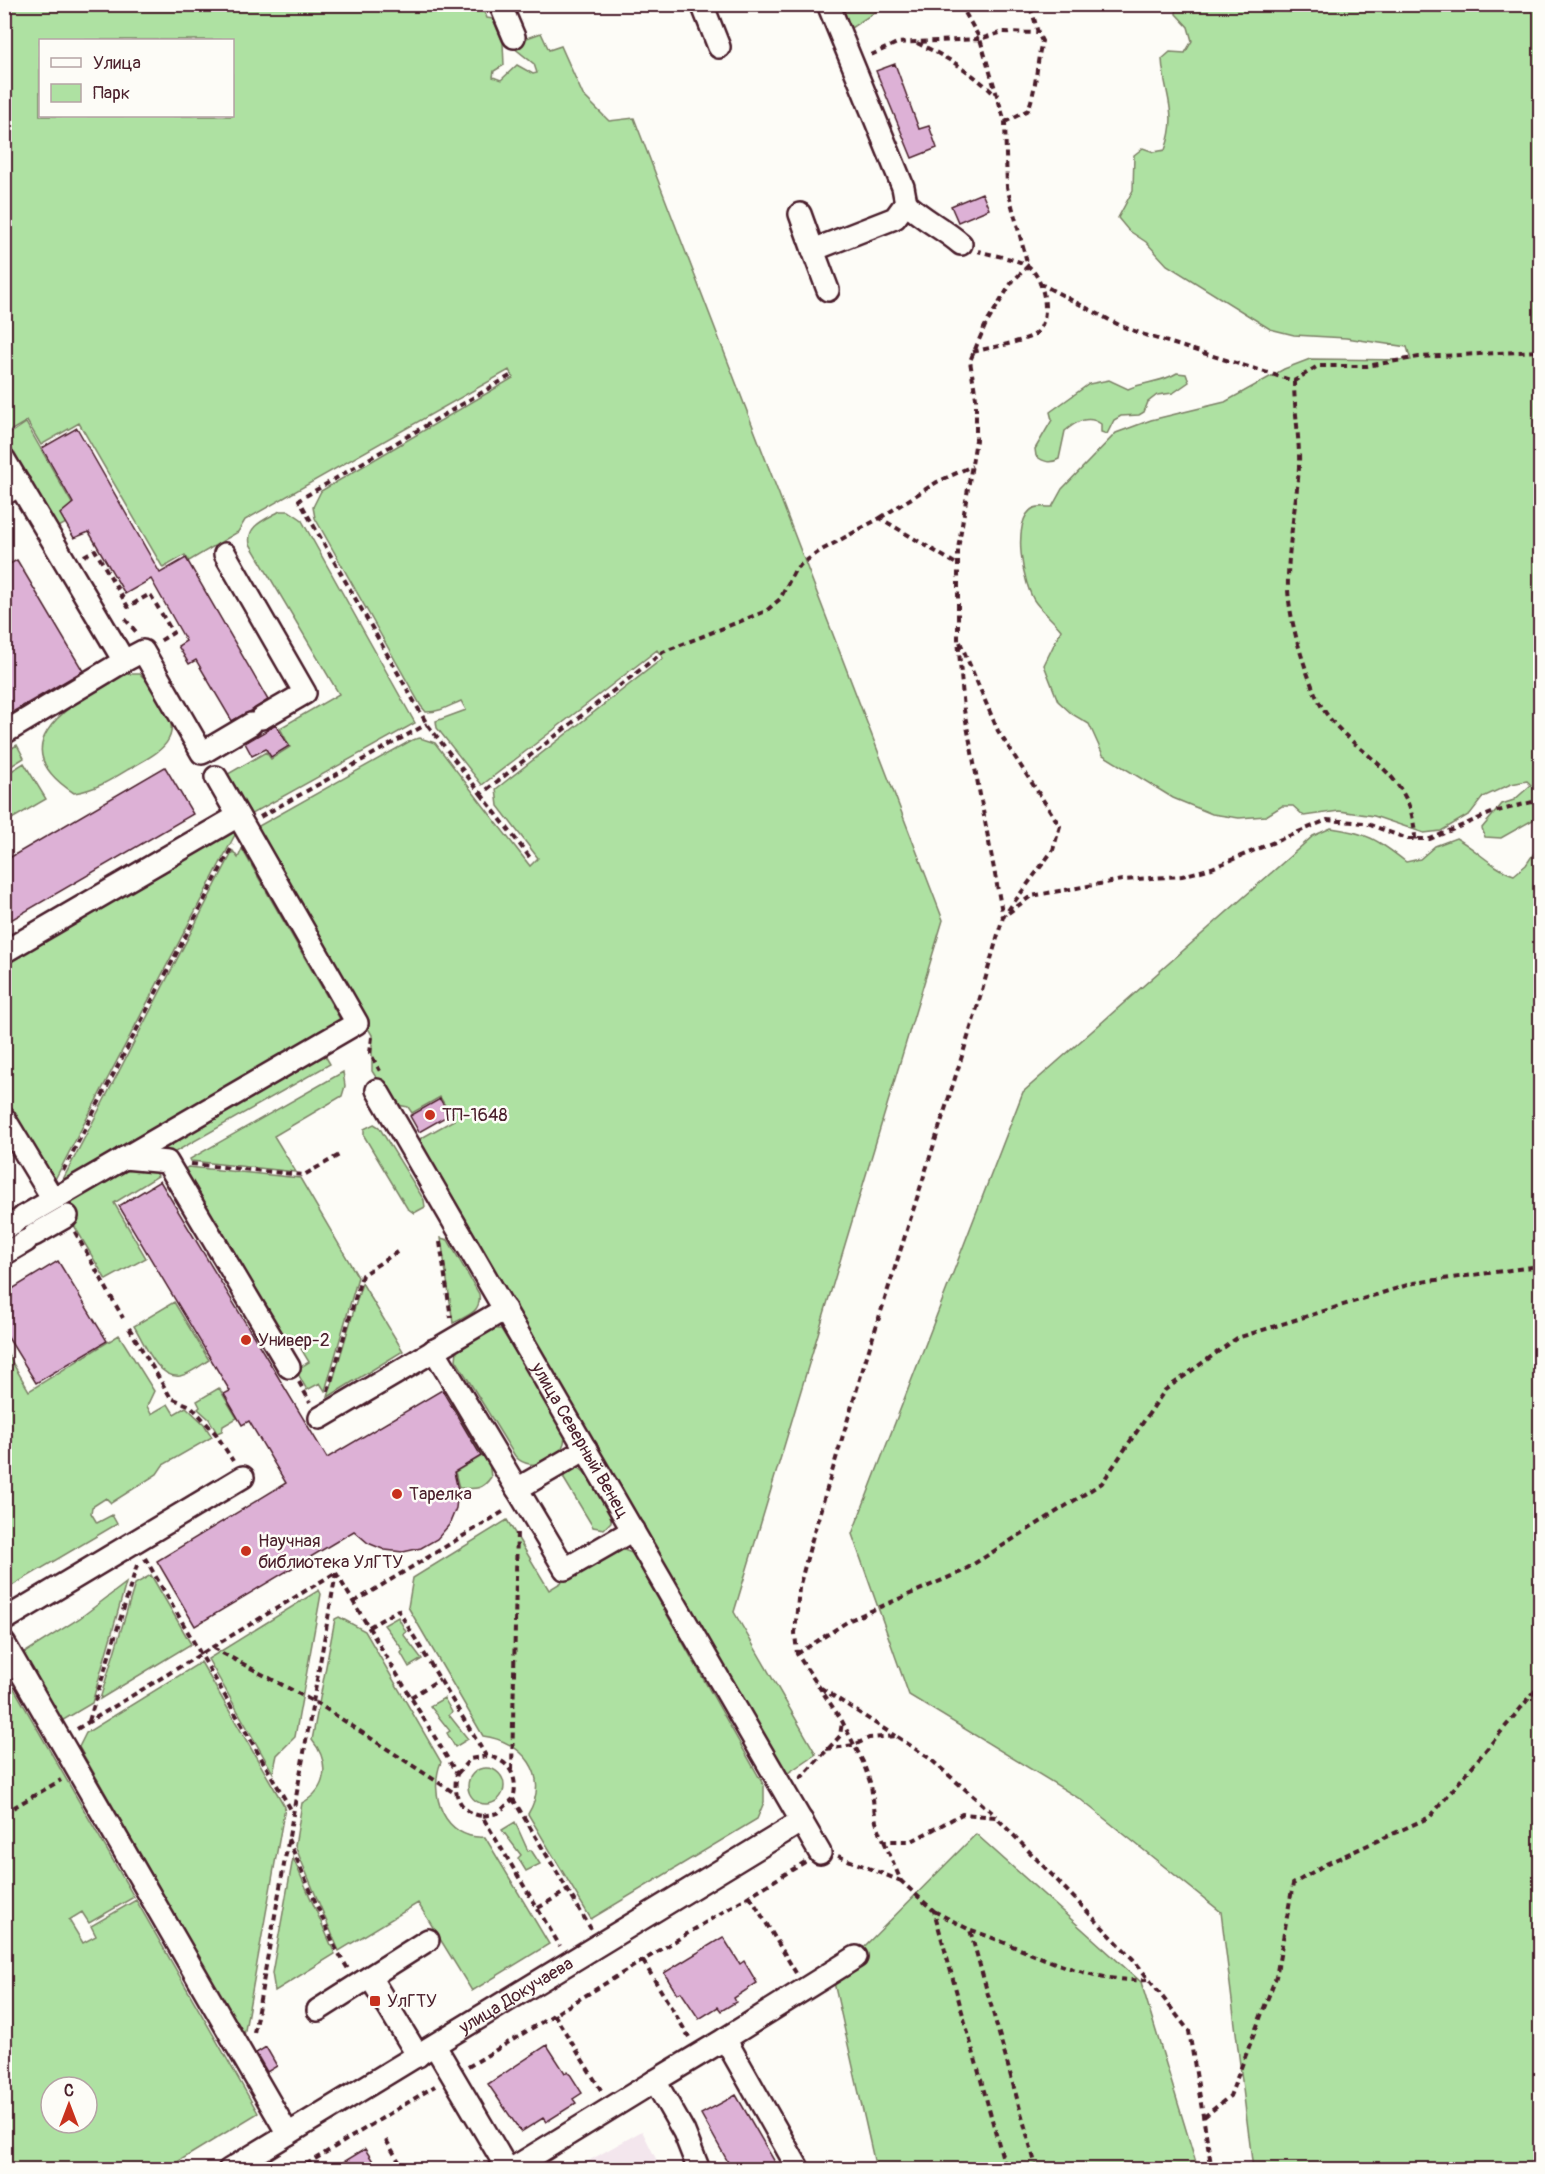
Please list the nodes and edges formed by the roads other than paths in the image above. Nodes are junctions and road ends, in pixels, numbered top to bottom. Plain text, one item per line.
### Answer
1 (500, 4) edge
2 (702, 4) edge
3 (828, 4) edge
4 (514, 37) dead end
5 (719, 47) dead end
6 (906, 203) junction
7 (800, 214) dead end
8 (961, 244) road end
9 (813, 250) junction
10 (828, 290) dead end
11 (4, 459) edge
12 (12, 490) edge
13 (225, 554) dead end
14 (124, 662) junction
15 (4, 733) edge
16 (216, 777) dead end
17 (241, 821) junction
18 (4, 952) edge
19 (377, 1090) dead end
20 (4, 1118) edge
21 (124, 1158) junction
22 (53, 1199) junction
23 (67, 1216) road end
24 (21, 1229) edge
25 (4, 1254) edge
26 (505, 1310) junction
27 (434, 1350) junction
28 (289, 1367) road end
29 (320, 1418) road end
30 (586, 1449) junction
31 (243, 1477) road end
32 (519, 1497) junction
33 (633, 1530) junction
34 (4, 1620) edge
35 (4, 1643) edge
36 (802, 1821) junction
37 (820, 1853) road end
38 (428, 1940) dead end
39 (856, 1957) dead end
40 (364, 1981) junction
41 (318, 2010) dead end
42 (725, 2039) junction
43 (426, 2051) junction
44 (655, 2081) junction
45 (288, 2134) junction
46 (229, 2169) edge
47 (509, 2169) edge
48 (699, 2169) edge
49 (799, 2169) edge

1 - 4 street
2 - 5 street
3 - 6 street
6 - 8 street
6 - 9 street
7 - 9 street
9 - 10 street
11 - 12 street
12 - 14 street
13 - 14 street
14 - 15 street
16 - 17 street
17 - 18 street
17 - 21 street
19 - 26 street, улица Северный Венец
20 - 22 street
21 - 22 street
21 - 28 street
22 - 24 street
23 - 24 street
24 - 25 street
26 - 27 street
26 - 30 street, улица Северный Венец
27 - 29 street
27 - 32 street
30 - 32 street
30 - 33 street, улица Северный Венец
31 - 34 street
32 - 33 street
33 - 36 street, улица Северный Венец
35 - 45 street
36 - 37 street, улица Северный Венец
36 - 43 street, улица Докучаева
38 - 40 street
39 - 42 street
40 - 41 street
40 - 43 street
42 - 44 street
42 - 49 street
43 - 45 street, улица Докучаева
43 - 47 street
44 - 47 street
44 - 48 street
45 - 46 street, улица Докучаева

